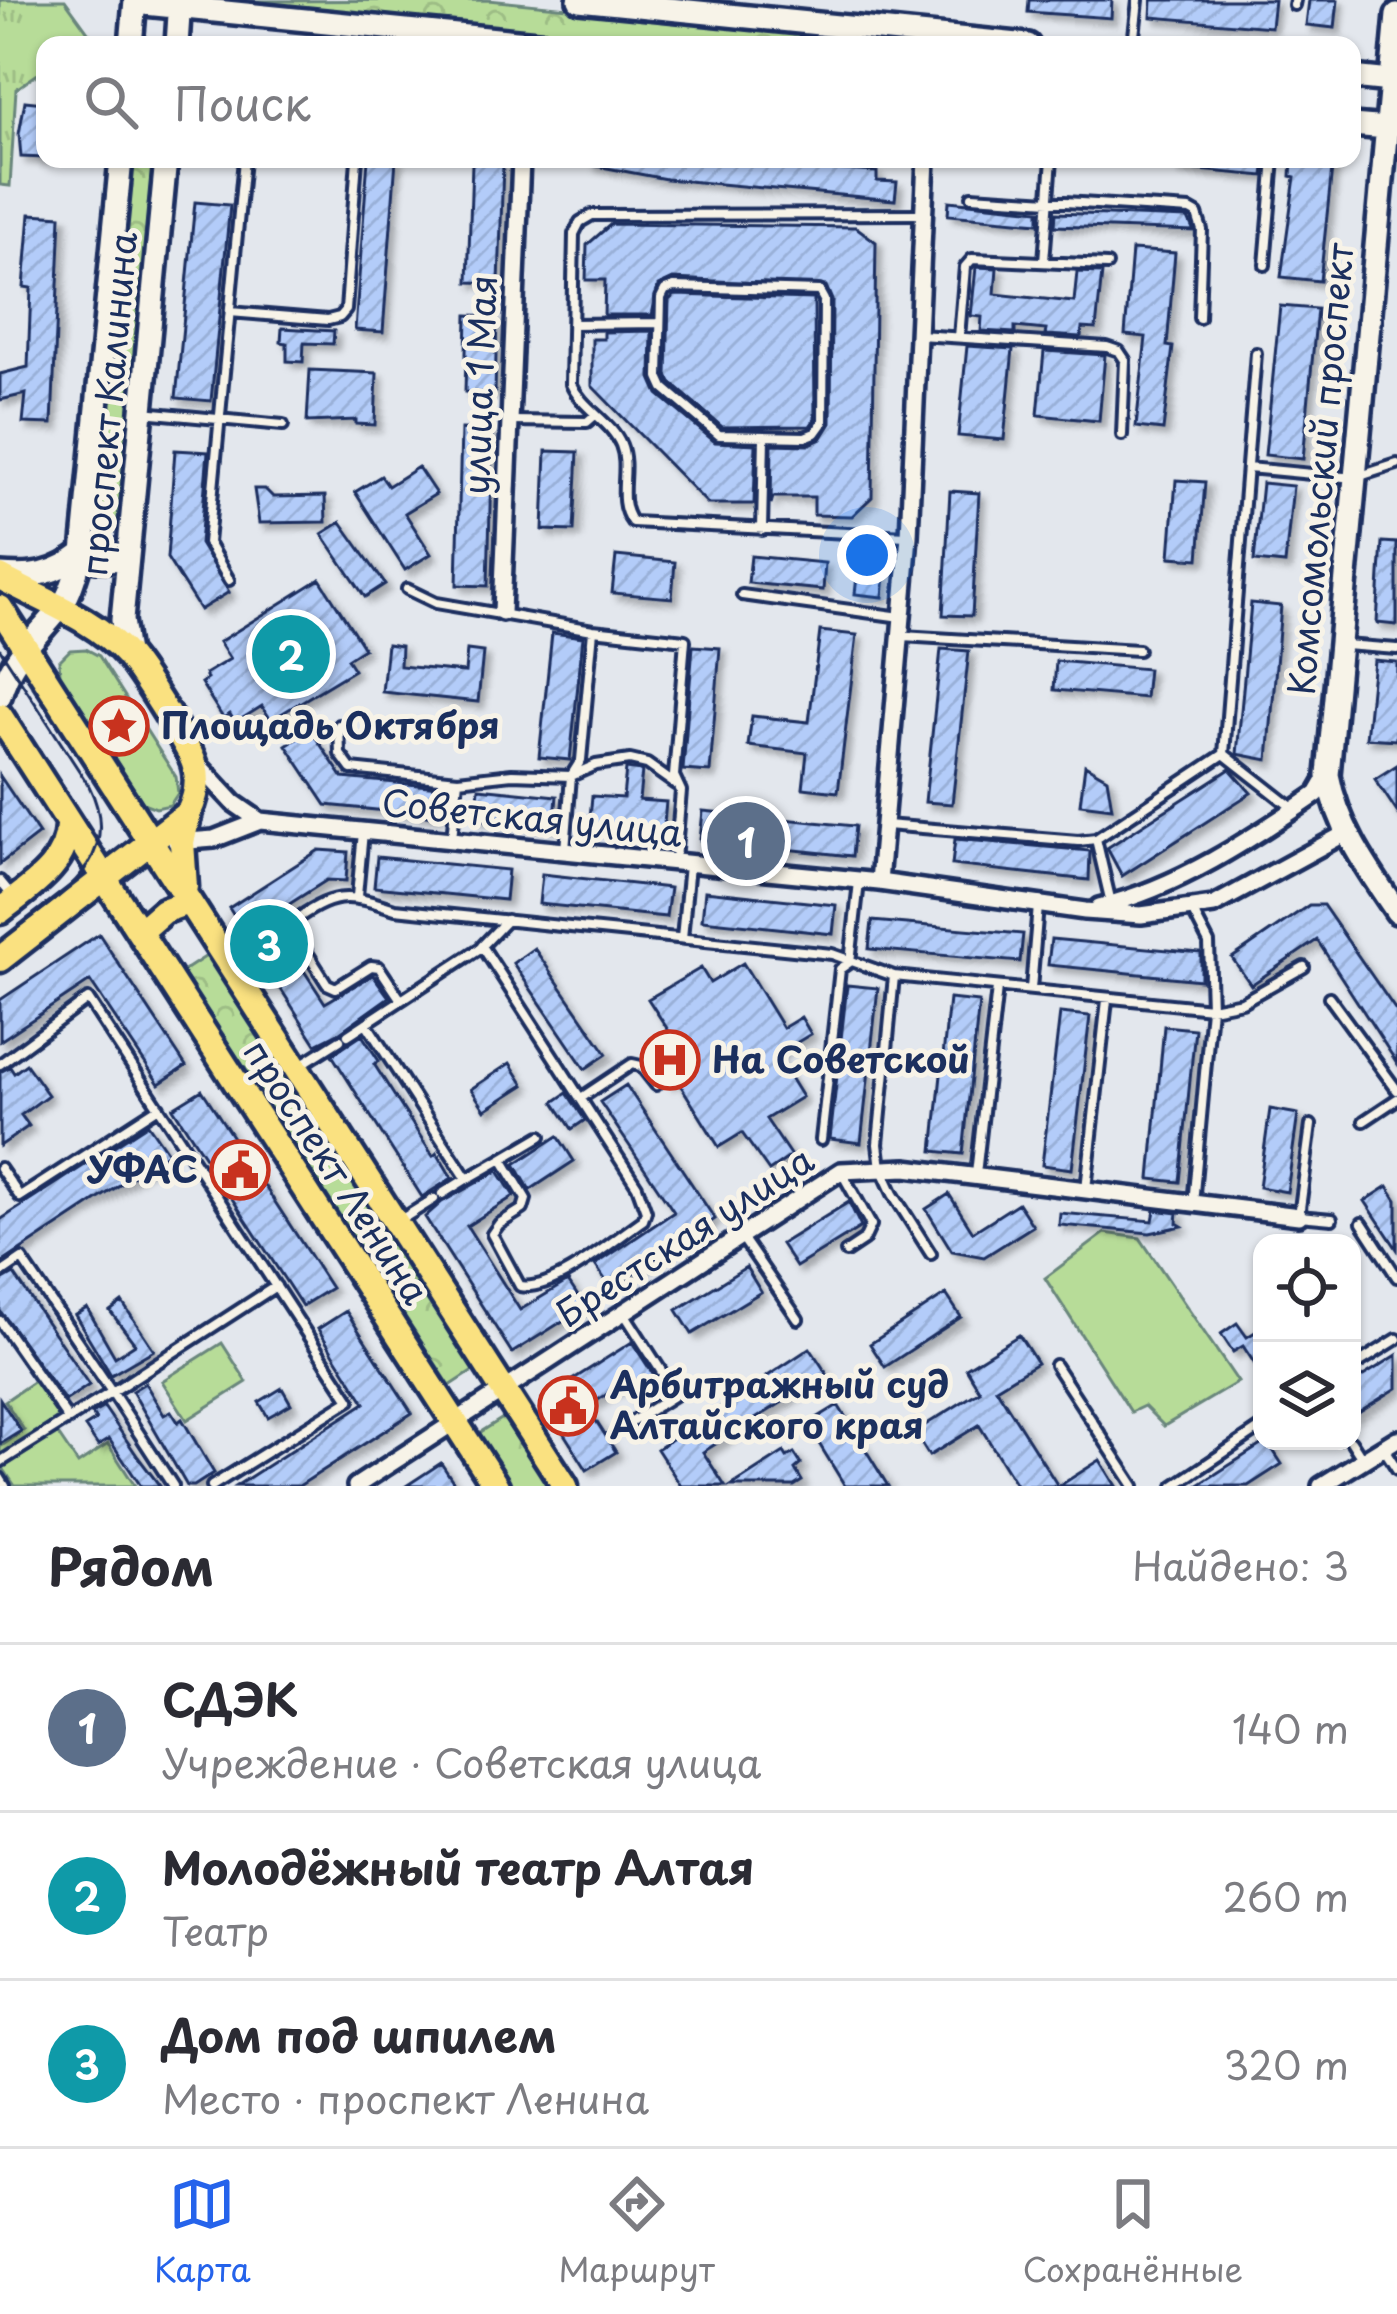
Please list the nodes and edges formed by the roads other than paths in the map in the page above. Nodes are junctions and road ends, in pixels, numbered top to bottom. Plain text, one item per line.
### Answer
1 (579, 0) edge
2 (1138, 0) edge
3 (135, 1) edge
4 (603, 1) edge
5 (180, 4) edge
6 (666, 4) edge
7 (1397, 15) edge
8 (132, 36) edge
9 (178, 36) edge
10 (386, 36) edge
11 (914, 36) edge
12 (1134, 36) edge
13 (1361, 78) edge
14 (1391, 81) junction
15 (1361, 126) edge
16 (1387, 128) junction
17 (120, 168) edge
18 (165, 168) edge
19 (243, 168) edge
20 (356, 168) edge
21 (521, 168) edge
22 (926, 168) edge
23 (1051, 168) edge
24 (1273, 168) edge
25 (972, 196) dead end
26 (1048, 200) junction
27 (923, 214) junction
28 (1044, 261) junction
29 (1108, 265) dead end
30 (1265, 265) dead end
31 (230, 312) junction
32 (1199, 318) dead end
33 (660, 323) junction
34 (572, 324) junction
35 (918, 335) junction
36 (959, 337) junction
37 (1256, 353) dead end
38 (141, 412) junction
39 (596, 415) junction
40 (221, 419) junction
41 (509, 421) junction
42 (283, 425) dead end
43 (1122, 435) dead end
44 (764, 436) junction
45 (1397, 464) edge
46 (1248, 468) junction
47 (1354, 478) junction
48 (762, 530) junction
49 (909, 536) junction
50 (83, 553) junction
51 (127, 560) junction
52 (0, 576) edge
53 (229, 580) dead end
54 (407, 589) dead end
55 (742, 595) dead end
56 (0, 608) edge
57 (59, 610) junction
58 (502, 613) junction
59 (902, 617) junction
60 (592, 630) junction
61 (901, 635) junction
62 (1337, 644) junction
63 (24, 645) junction
64 (1397, 649) edge
65 (1138, 650) dead end
66 (127, 654) junction
67 (0, 696) edge
68 (0, 716) edge
69 (339, 725) dead end
70 (1224, 754) junction
71 (193, 759) junction
72 (1328, 775) junction
73 (571, 776) junction
74 (458, 780) junction
75 (675, 784) junction
76 (1294, 809) junction
77 (189, 812) junction
78 (260, 821) junction
79 (68, 824) junction
80 (884, 825) junction
81 (363, 831) junction
82 (1346, 833) junction
83 (1096, 839) junction
84 (452, 840) junction
85 (149, 841) junction
86 (182, 842) junction
87 (565, 851) junction
88 (682, 862) junction
89 (104, 877) junction
90 (860, 880) junction
91 (880, 882) junction
92 (357, 896) junction
93 (5, 897) edge
94 (188, 902) junction
95 (1038, 904) junction
96 (1112, 904) junction
97 (1192, 910) junction
98 (1084, 911) junction
99 (1397, 912) edge
100 (508, 919) junction
101 (139, 932) junction
102 (682, 938) junction
103 (482, 946) junction
104 (0, 959) edge
105 (850, 962) junction
106 (1304, 967) dead end
107 (894, 976) junction
108 (997, 988) junction
109 (1030, 989) junction
110 (1330, 997) dead end
111 (400, 1000) junction
112 (1107, 1000) junction
113 (1211, 1008) junction
114 (366, 1023) junction
115 (0, 1064) edge
116 (296, 1068) junction
117 (656, 1085) dead end
118 (1397, 1090) edge
119 (581, 1097) junction
120 (1397, 1099) edge
121 (159, 1107) junction
122 (1364, 1121) dead end
123 (1311, 1126) dead end
124 (541, 1136) dead end
125 (820, 1140) dead end
126 (502, 1159) junction
127 (0, 1168) edge
128 (881, 1168) junction
129 (842, 1171) junction
130 (976, 1176) junction
131 (466, 1179) junction
132 (1086, 1191) junction
133 (1193, 1205) junction
134 (1299, 1216) junction
135 (1333, 1219) dead end
136 (395, 1223) junction
137 (1362, 1223) dead end
138 (741, 1235) junction
139 (846, 1252) dead end
140 (931, 1254) dead end
141 (0, 1274) edge
142 (1397, 1277) edge
143 (276, 1286) junction
144 (623, 1312) junction
145 (798, 1319) dead end
146 (0, 1321) edge
147 (1397, 1339) edge
148 (1361, 1361) edge
149 (1055, 1365) dead end
150 (503, 1390) junction
151 (112, 1392) junction
152 (68, 1419) junction
153 (455, 1423) junction
154 (622, 1428) dead end
155 (1253, 1433) edge
156 (1390, 1443) edge
157 (1357, 1450) edge
158 (1363, 1460) junction
159 (0, 1462) edge
160 (1397, 1469) edge
161 (0, 1478) edge
162 (380, 1479) edge
163 (5, 1486) edge
164 (173, 1486) edge
165 (212, 1486) edge
166 (356, 1486) edge
167 (496, 1486) edge
168 (565, 1486) edge
169 (1134, 1486) edge
170 (1174, 1486) edge
171 (1321, 1486) edge

1 - 4 main road
2 - 12 lane
3 - 5 main road
3 - 8 main road
4 - 6 main road
5 - 9 main road
5 - 10 main road
6 - 11 main road
7 - 14 main road, Комсомольский проспект
13 - 14 main road
14 - 16 main road, Комсомольский проспект
15 - 16 main road
16 - 47 main road, Комсомольский проспект
17 - 50 main road, проспект Калинина
18 - 38 main road, проспект Калинина
19 - 31 lane
20 - 31 lane
21 - 41 street, улица 1 Мая
22 - 27 street
23 - 26 lane
24 - 30 lane
25 - 26 lane
26 - 28 lane
26 - 32 lane
27 - 34 lane
27 - 35 street
28 - 29 lane
28 - 36 lane
31 - 40 lane
33 - 34 lane
33 - 44 lane
33 - 44 lane
34 - 39 lane
35 - 36 lane
35 - 49 street
36 - 43 lane
37 - 46 lane
38 - 40 lane
38 - 51 main road, проспект Калинина
39 - 41 lane
39 - 48 lane
40 - 42 lane
40 - 53 lane
41 - 58 street, улица 1 Мая
44 - 48 lane
45 - 47 lane
46 - 47 lane
46 - 70 lane
47 - 62 main road, Комсомольский проспект
48 - 49 lane
49 - 59 street
50 - 51 main road
50 - 52 main road
50 - 57 main road, проспект Калинина
51 - 66 main road, проспект Калинина
52 - 57 main road
54 - 58 lane
55 - 59 lane
56 - 63 main road, проспект Ленина
57 - 63 main road, проспект Калинина
57 - 66 main road
58 - 60 lane
59 - 61 street
60 - 73 lane
60 - 75 lane
61 - 65 lane
61 - 80 street
62 - 64 lane
62 - 72 main road, Комсомольский проспект
63 - 67 main road, проспект Калинина
63 - 85 main road, проспект Ленина
66 - 71 main road
68 - 79 main road, проспект Ленина
69 - 74 lane
70 - 76 lane
70 - 83 lane
71 - 77 main road
71 - 78 street
72 - 76 street, Советская улица
72 - 82 main road, Комсомольский проспект
73 - 74 lane
73 - 75 lane
73 - 87 lane
74 - 84 lane
75 - 88 lane
76 - 96 street, Советская улица
77 - 85 main road
77 - 86 main road, проспект Ленина
78 - 81 street, Советская улица
78 - 86 street
79 - 89 main road, проспект Ленина
79 - 93 main road
80 - 83 lane
80 - 91 street
81 - 84 street, Советская улица
81 - 92 lane
82 - 97 street, Советская улица
82 - 99 main road, Комсомольский проспект
83 - 96 lane
84 - 87 street, Советская улица
85 - 86 street
85 - 89 main road
85 - 94 main road, проспект Ленина
86 - 94 main road, проспект Ленина
87 - 88 street, Советская улица
88 - 90 street, Советская улица
88 - 102 lane
89 - 101 main road, проспект Ленина
89 - 104 main road
90 - 91 street, Советская улица
90 - 105 lane
91 - 95 street, Советская улица
92 - 100 lane
92 - 111 lane
94 - 101 main road
94 - 116 main road, проспект Ленина
95 - 98 street, Советская улица
95 - 109 lane
96 - 98 street, Советская улица
97 - 98 street, Советская улица
97 - 113 lane
100 - 102 lane
100 - 103 lane
101 - 153 main road, проспект Ленина
102 - 105 lane
103 - 111 lane
103 - 119 lane
105 - 107 lane
105 - 125 lane
106 - 113 lane
107 - 108 lane
107 - 128 lane
108 - 109 lane
108 - 130 lane
109 - 112 lane
110 - 118 lane
111 - 114 lane
112 - 113 lane
112 - 132 lane
113 - 133 lane
114 - 116 lane
114 - 131 lane
115 - 121 lane
116 - 136 main road, проспект Ленина
117 - 119 lane
119 - 126 lane
120 - 122 lane
121 - 127 lane
121 - 143 lane
123 - 134 lane
124 - 126 lane
126 - 131 lane
128 - 129 street, Брестская улица
128 - 130 street, Брестская улица
128 - 140 lane
129 - 138 street, Брестская улица
129 - 139 lane
130 - 132 street, Брестская улица
131 - 136 lane
132 - 133 street, Брестская улица
133 - 134 street, Брестская улица
134 - 135 lane
136 - 150 main road, проспект Ленина
137 - 142 lane
138 - 144 street, Брестская улица
138 - 145 lane
141 - 151 lane
143 - 151 lane
143 - 165 lane
144 - 150 street, Брестская улица
144 - 154 lane
146 - 152 lane
147 - 148 lane
149 - 169 lane
150 - 153 street, Брестская улица
150 - 168 main road, проспект Ленина
151 - 152 lane
151 - 164 lane
152 - 159 lane
153 - 162 street, Брестская улица
153 - 167 main road, проспект Ленина
155 - 170 lane
156 - 158 street
156 - 160 lane
157 - 158 lane
158 - 171 street
161 - 163 lane
162 - 166 street, Брестская улица

